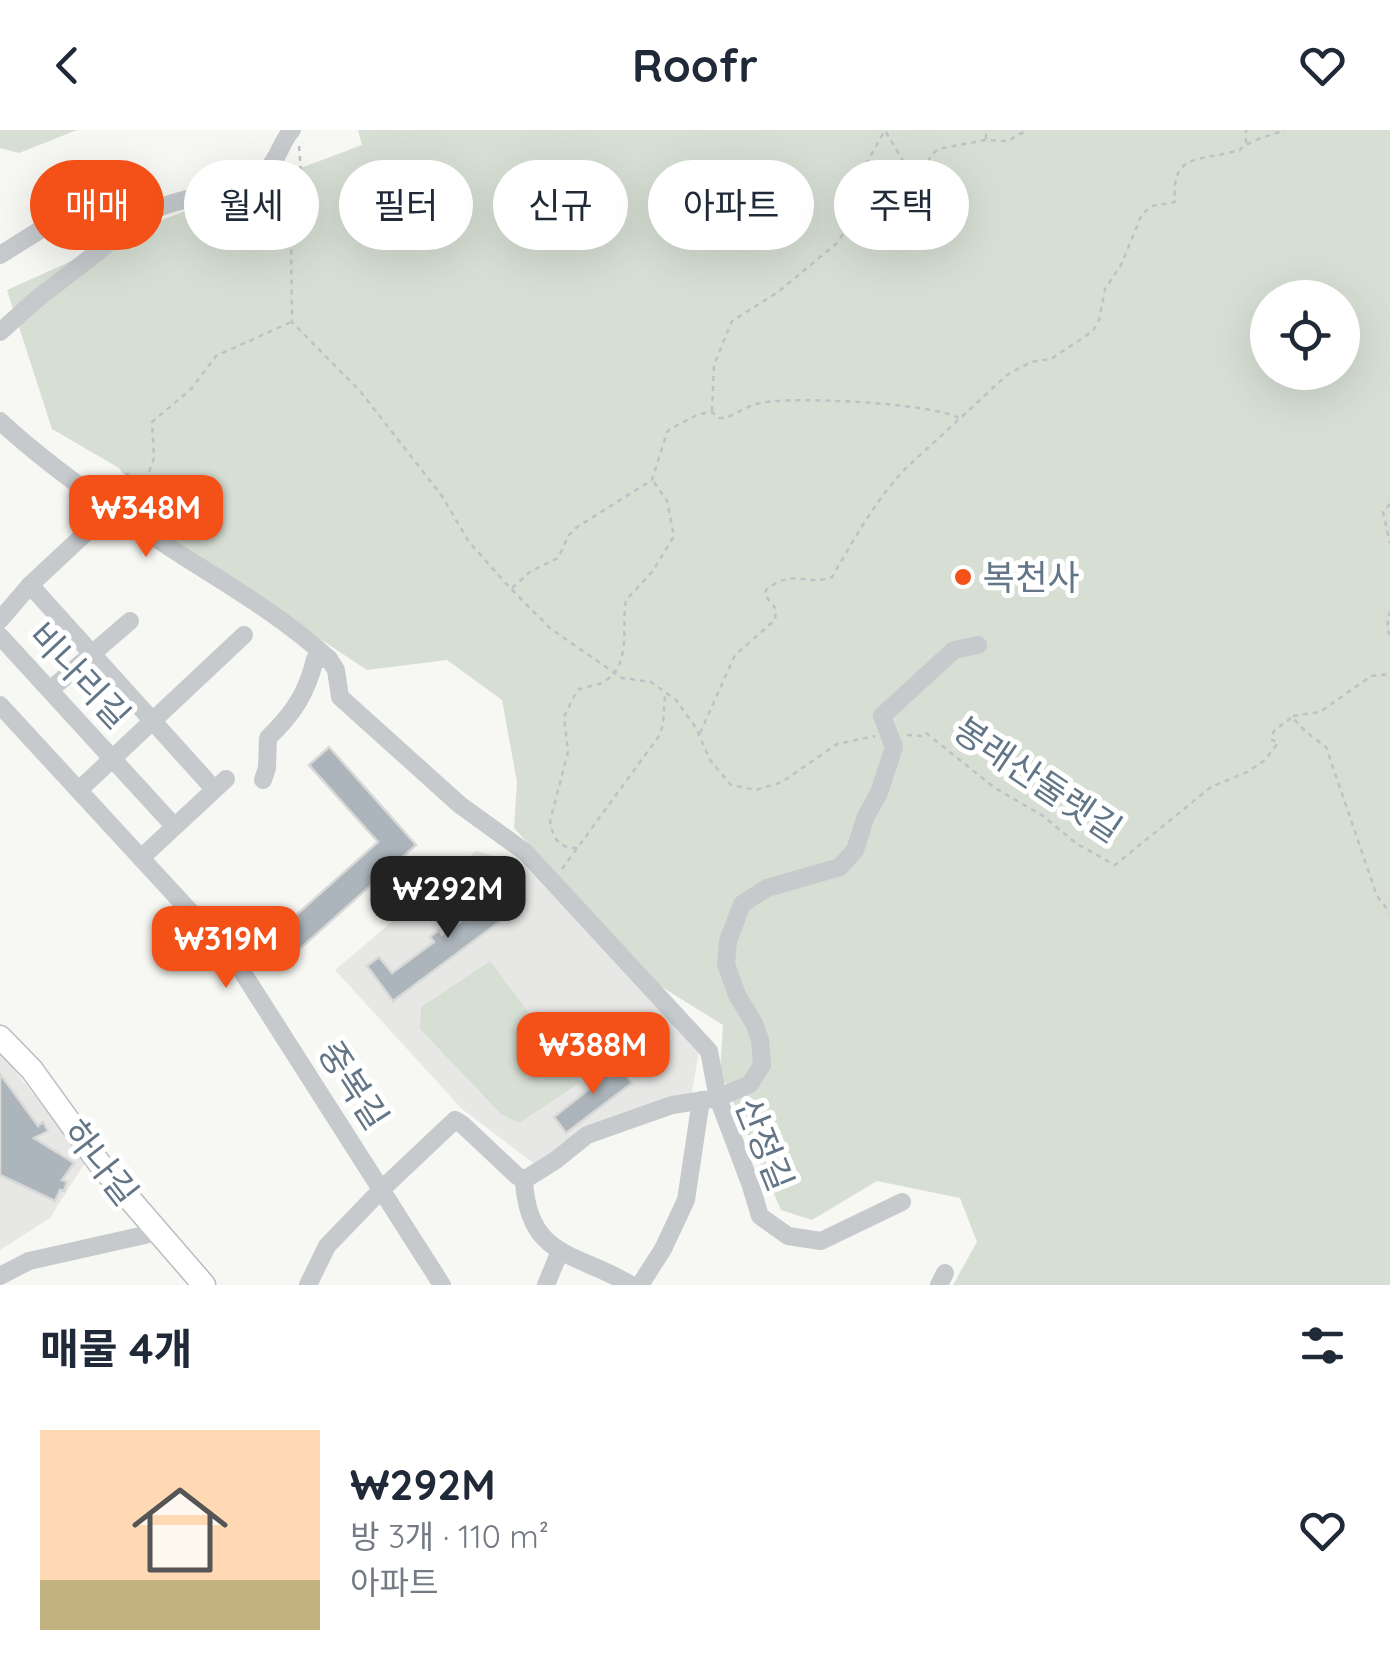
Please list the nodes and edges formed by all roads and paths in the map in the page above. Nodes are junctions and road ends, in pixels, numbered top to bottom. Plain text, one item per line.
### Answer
1 (885, 130) edge
2 (986, 130) edge
3 (1027, 130) edge
4 (1246, 130) edge
5 (1284, 130) edge
6 (295, 136) edge
7 (986, 140) junction
8 (1246, 145) junction
9 (869, 160) edge
10 (903, 160) edge
11 (928, 160) edge
12 (834, 246) edge
13 (99, 251) junction
14 (0, 255) edge
15 (292, 322) junction
16 (0, 332) edge
17 (712, 412) junction
18 (960, 418) junction
19 (0, 421) edge
20 (652, 480) junction
21 (107, 504) junction
22 (1390, 504) edge
23 (91, 528) dead end
24 (1390, 544) edge
25 (30, 586) junction
26 (511, 589) junction
27 (1390, 612) edge
28 (0, 620) edge
29 (130, 621) dead end
30 (244, 635) dead end
31 (0, 636) edge
32 (1390, 637) edge
33 (978, 645) dead end
34 (92, 653) junction
35 (328, 659) junction
36 (614, 673) junction
37 (1390, 674) edge
38 (50, 690) junction
39 (665, 693) junction
40 (0, 706) edge
41 (1292, 717) junction
42 (153, 720) junction
43 (887, 733) junction
44 (698, 734) junction
45 (113, 758) junction
46 (263, 780) dead end
47 (79, 790) junction
48 (174, 826) junction
49 (577, 848) junction
50 (141, 858) junction
51 (552, 882) junction
52 (1390, 913) edge
53 (0, 1037) edge
54 (710, 1099) junction
55 (524, 1180) junction
56 (382, 1189) junction
57 (902, 1202) dead end
58 (158, 1232) junction
59 (560, 1251) junction
60 (0, 1276) edge
61 (204, 1285) edge
62 (308, 1285) edge
63 (442, 1285) edge
64 (546, 1285) edge
65 (631, 1285) edge
66 (640, 1285) edge

1 - 9 path
1 - 10 path
2 - 7 path
3 - 7 path
4 - 8 path
5 - 8 path
6 - 13 street
6 - 15 path
7 - 11 path
8 - 18 path
12 - 17 path
13 - 14 street
13 - 16 street
15 - 21 path
15 - 26 path
17 - 18 path
17 - 20 path
18 - 44 path
19 - 21 street
20 - 26 path
20 - 36 path
21 - 35 street
22 - 24 path
23 - 25 street
25 - 28 street
25 - 34 street, 비나리길
26 - 36 path
27 - 32 path
29 - 34 street
30 - 42 street, 비나리길
31 - 38 street, 비나리길
33 - 43 street
34 - 38 street
34 - 42 street, 비나리길
35 - 46 street
35 - 51 street
36 - 39 path
36 - 49 path
37 - 41 path
38 - 45 street, 비나리길
39 - 44 path, 봉래산둘렛길
39 - 49 path
40 - 47 street, 중복길
41 - 43 path, 봉래산둘렛길
41 - 52 path
42 - 45 street, 비나리길
42 - 48 street, 비나리길
43 - 44 path, 봉래산둘렛길
43 - 54 street
45 - 47 street, 비나리길
45 - 48 street, 비나리길
47 - 50 street, 중복길
48 - 50 street
49 - 51 path
50 - 56 street, 중복길
51 - 54 street
53 - 58 main road, 하나길
54 - 55 street, 산정길
54 - 57 street, 산정길
54 - 66 street
55 - 56 street
55 - 59 street
56 - 62 street
56 - 63 street, 중복길
58 - 60 street
58 - 61 main road, 하나길
59 - 64 street
59 - 65 street

